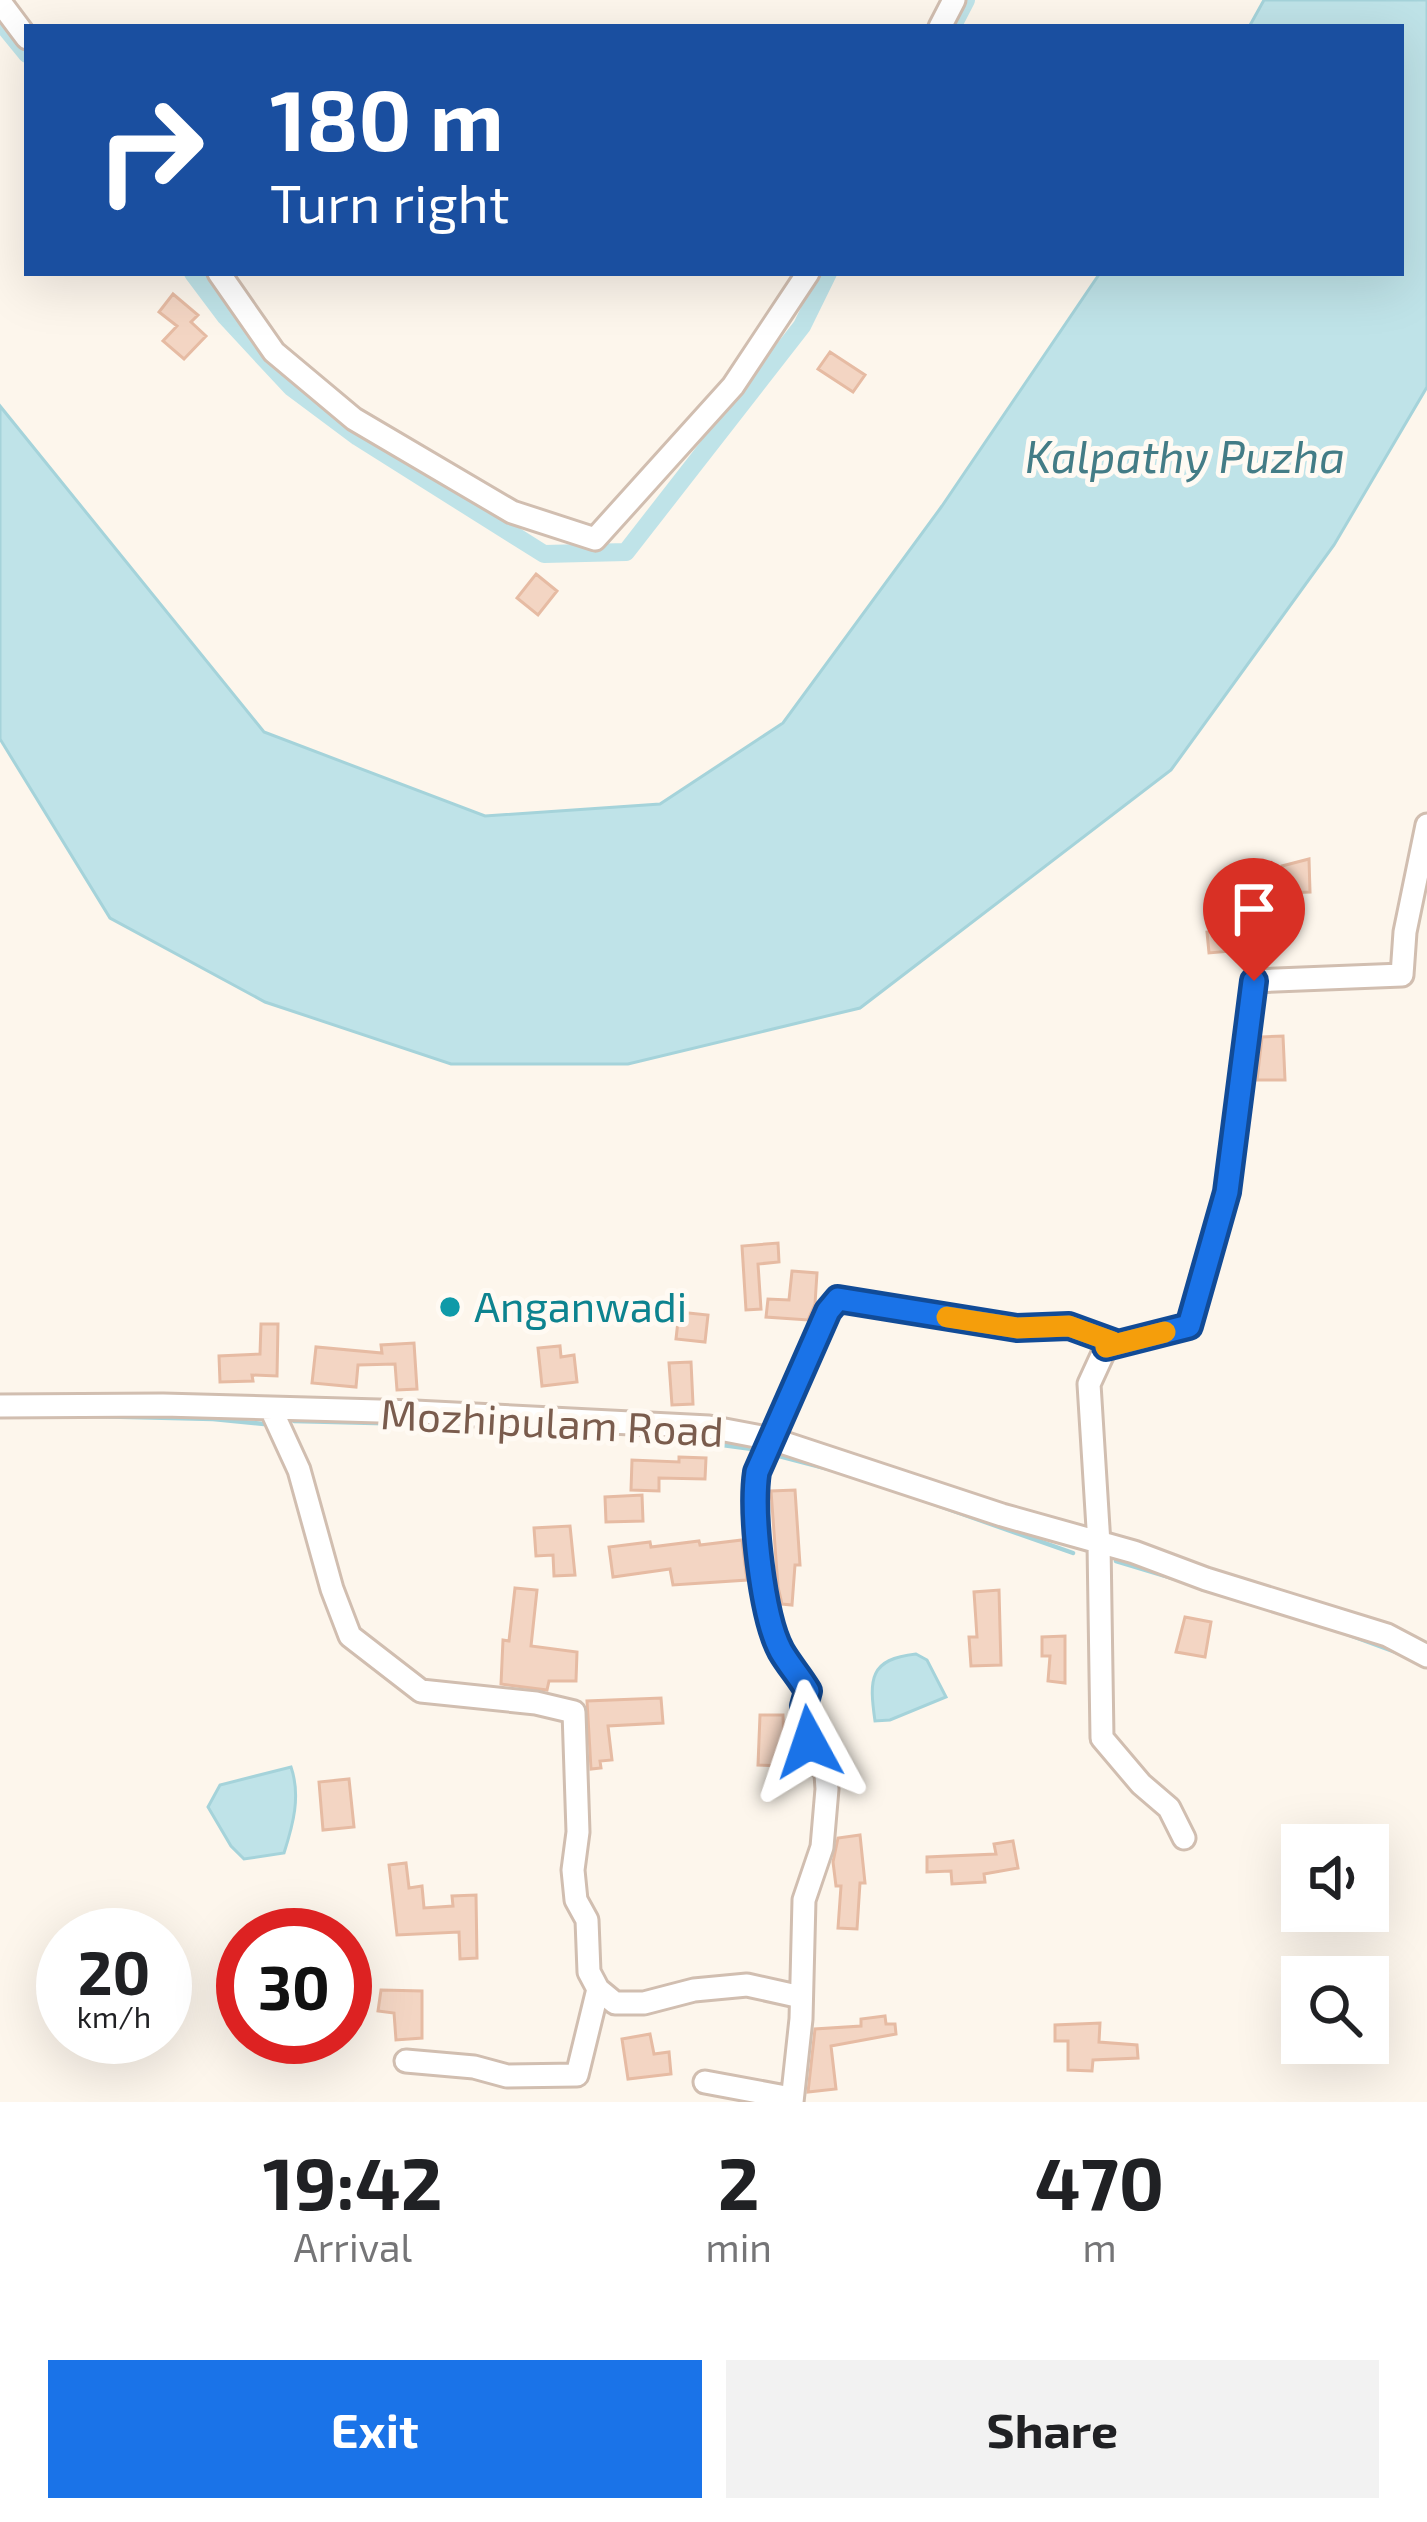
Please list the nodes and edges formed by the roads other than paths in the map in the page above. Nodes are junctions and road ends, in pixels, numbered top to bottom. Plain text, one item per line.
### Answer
1 (0, 2) edge
2 (24, 34) edge
3 (221, 276) edge
4 (806, 276) edge
5 (1427, 825) edge
6 (1106, 1347) junction
7 (0, 1406) edge
8 (272, 1409) junction
9 (772, 1439) junction
10 (1096, 1542) junction
11 (1427, 1656) edge
12 (1184, 1838) dead end
13 (598, 1989) junction
14 (801, 1997) junction
15 (406, 2061) dead end
16 (705, 2082) dead end
17 (791, 2100) edge

1 - 2 street
3 - 4 street
5 - 6 street
6 - 9 street
6 - 10 street
7 - 8 street, Mozhipulam Road
8 - 9 street, Mozhipulam Road
8 - 13 street
9 - 10 street, Mozhipulam Road
9 - 14 street
10 - 11 street, Mozhipulam Road
10 - 12 street
13 - 14 street
13 - 15 street
14 - 17 street
16 - 17 street

